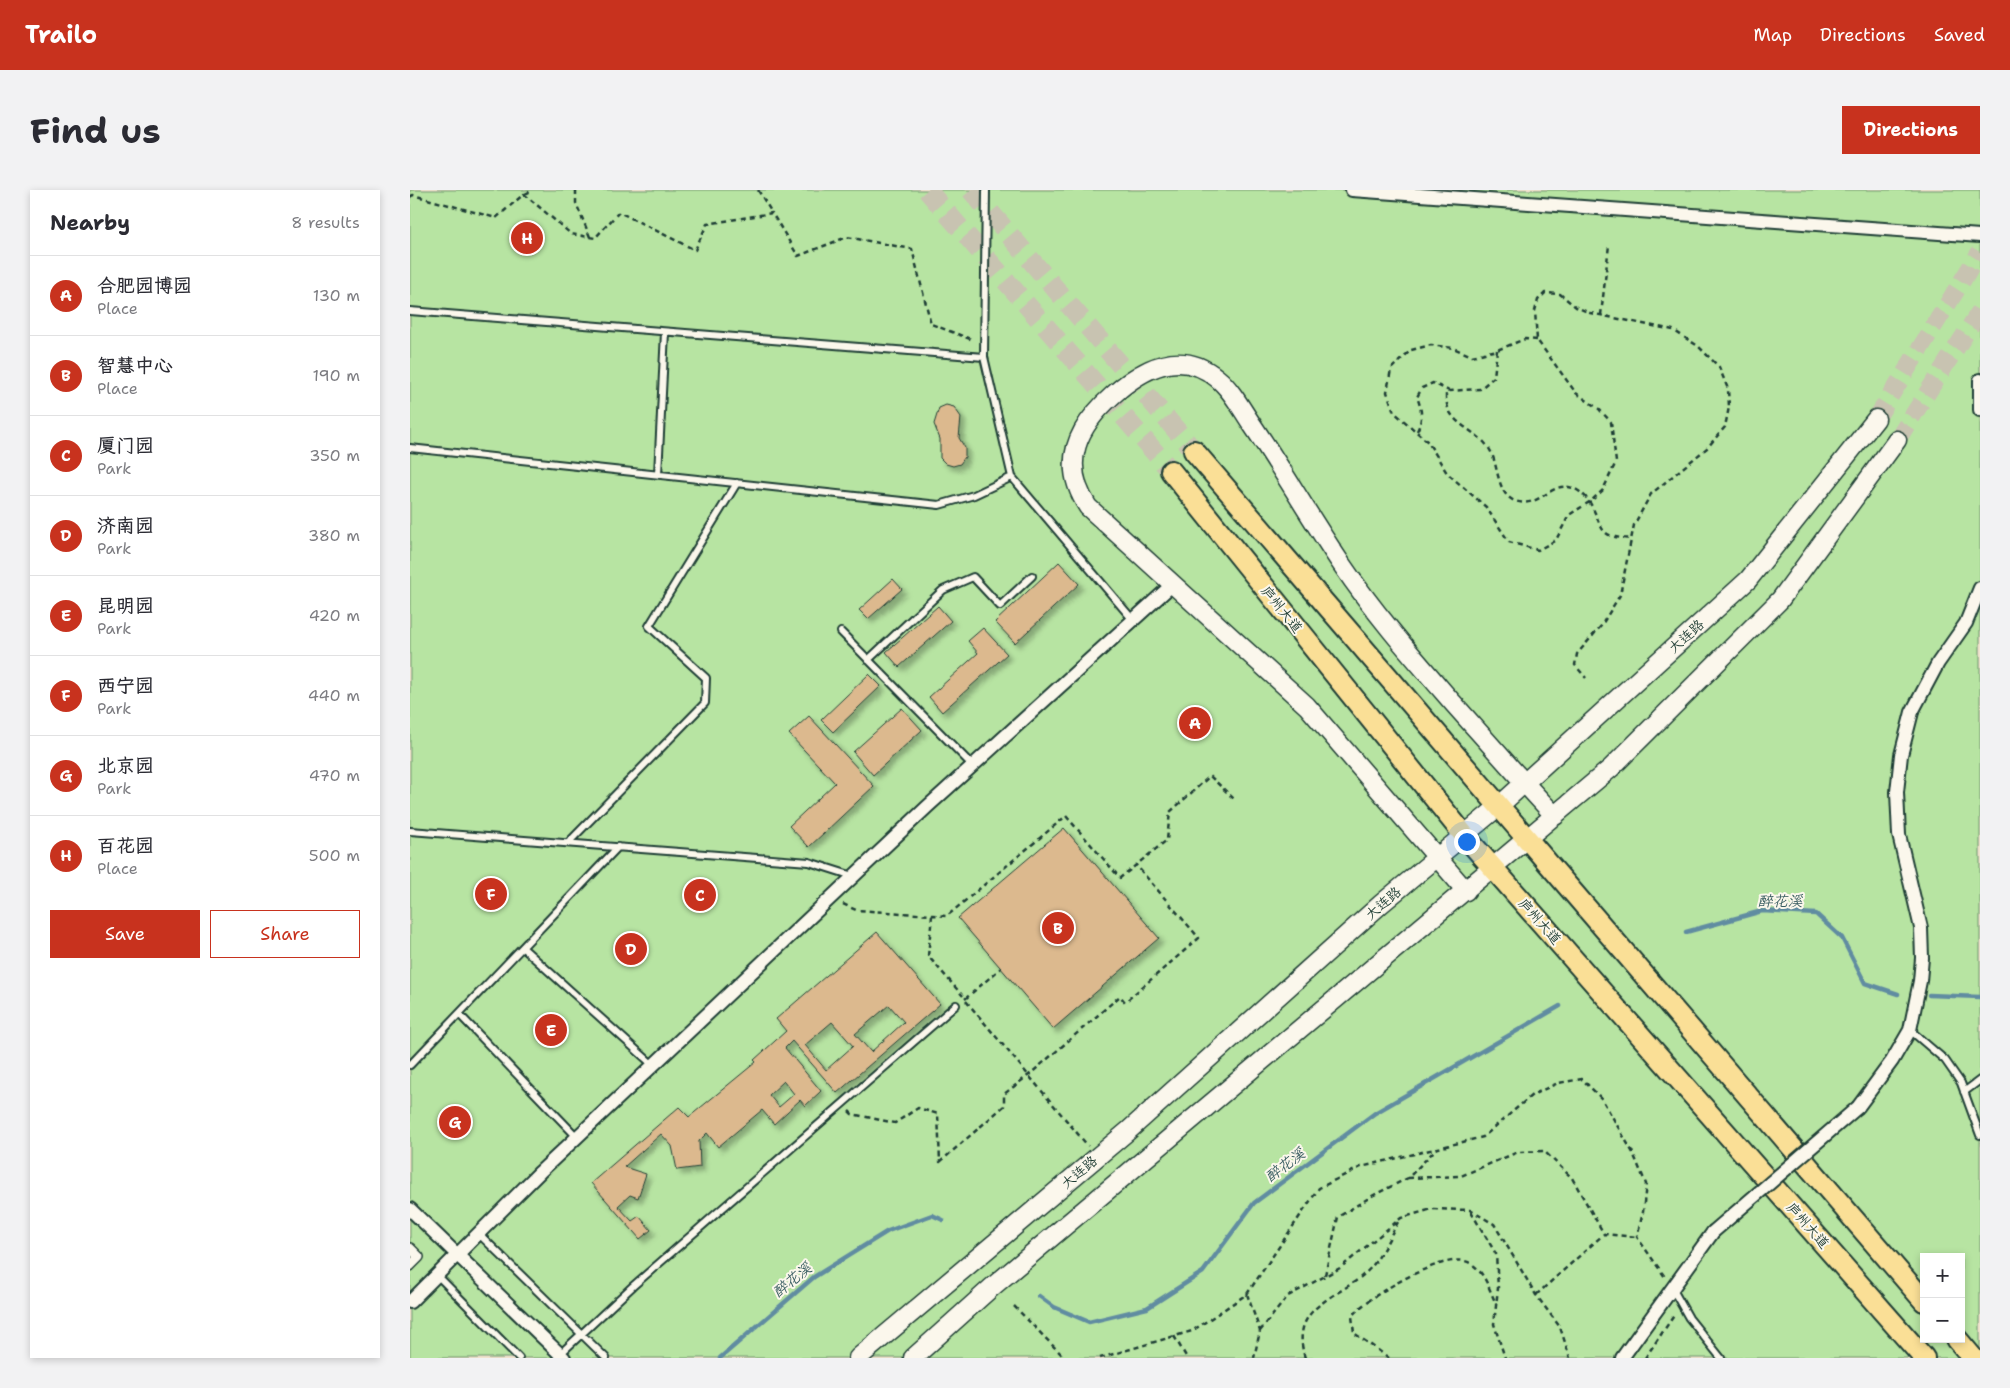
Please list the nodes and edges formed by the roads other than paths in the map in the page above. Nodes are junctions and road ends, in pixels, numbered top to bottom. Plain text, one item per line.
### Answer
1 (986, 190) edge
2 (1352, 190) edge
3 (1980, 236) edge
4 (410, 311) edge
5 (665, 332) junction
6 (984, 357) junction
7 (1980, 380) edge
8 (1980, 410) edge
9 (1876, 419) tunnel mouth
10 (1898, 440) tunnel mouth
11 (410, 448) edge
12 (1194, 450) tunnel mouth
13 (1171, 472) tunnel mouth
14 (658, 474) junction
15 (1012, 477) junction
16 (737, 483) junction
17 (1032, 576) dead end
18 (1173, 584) junction
19 (1980, 588) edge
20 (1132, 620) junction
21 (841, 632) dead end
22 (868, 660) junction
23 (972, 765) junction
24 (1523, 782) junction
25 (1499, 806) junction
26 (1555, 816) junction
27 (410, 831) edge
28 (1464, 834) junction
29 (1527, 841) junction
30 (569, 842) junction
31 (618, 847) junction
32 (1437, 856) junction
33 (1493, 868) junction
34 (854, 876) junction
35 (1466, 891) junction
36 (524, 948) junction
37 (956, 1004) dead end
38 (460, 1015) junction
39 (1910, 1030) junction
40 (410, 1065) edge
41 (653, 1065) junction
42 (1980, 1080) edge
43 (1964, 1092) junction
44 (1980, 1135) edge
45 (578, 1137) junction
46 (410, 1209) edge
47 (478, 1233) junction
48 (410, 1248) edge
49 (457, 1254) junction
50 (410, 1266) edge
51 (436, 1275) junction
52 (1672, 1287) junction
53 (1922, 1298) edge
54 (410, 1302) edge
55 (581, 1334) junction
56 (1960, 1343) edge
57 (562, 1356) edge
58 (519, 1358) edge
59 (606, 1358) edge
60 (858, 1358) edge
61 (913, 1358) edge
62 (1622, 1358) edge
63 (1720, 1358) edge
64 (1924, 1358) edge
65 (1973, 1358) edge

1 - 6 lane
2 - 3 street
4 - 5 lane
5 - 6 lane
5 - 14 lane
6 - 15 lane
7 - 8 street
9 - 24 main road, 大连路
10 - 26 main road
11 - 14 lane
12 - 25 main road
13 - 28 main road, 庐州大道
14 - 16 lane
15 - 16 lane
15 - 20 lane
16 - 30 lane
17 - 22 lane
18 - 20 street
18 - 24 main road
18 - 32 main road
19 - 39 street
20 - 23 street
21 - 22 lane
22 - 23 lane
23 - 34 street
24 - 25 main road, 大连路
24 - 26 main road
25 - 28 main road, 大连路
25 - 29 main road
26 - 29 main road
27 - 30 lane
28 - 32 main road, 大连路
28 - 33 main road, 庐州大道
29 - 33 main road
29 - 53 main road
30 - 31 lane
31 - 34 lane
31 - 36 lane
32 - 35 main road
32 - 60 main road, 大连路
33 - 35 main road
33 - 64 main road, 庐州大道
34 - 41 street
35 - 61 main road
36 - 38 lane
36 - 41 lane
37 - 55 lane
38 - 40 lane
38 - 45 lane
39 - 43 lane
39 - 52 street, bridge
41 - 45 street
42 - 43 lane
43 - 44 lane
45 - 47 street
46 - 49 street
47 - 49 street
47 - 55 lane
48 - 50 street
49 - 51 street
49 - 57 street
51 - 54 street
51 - 58 lane
52 - 62 street
52 - 63 lane
55 - 57 lane
55 - 59 lane
56 - 65 main road

